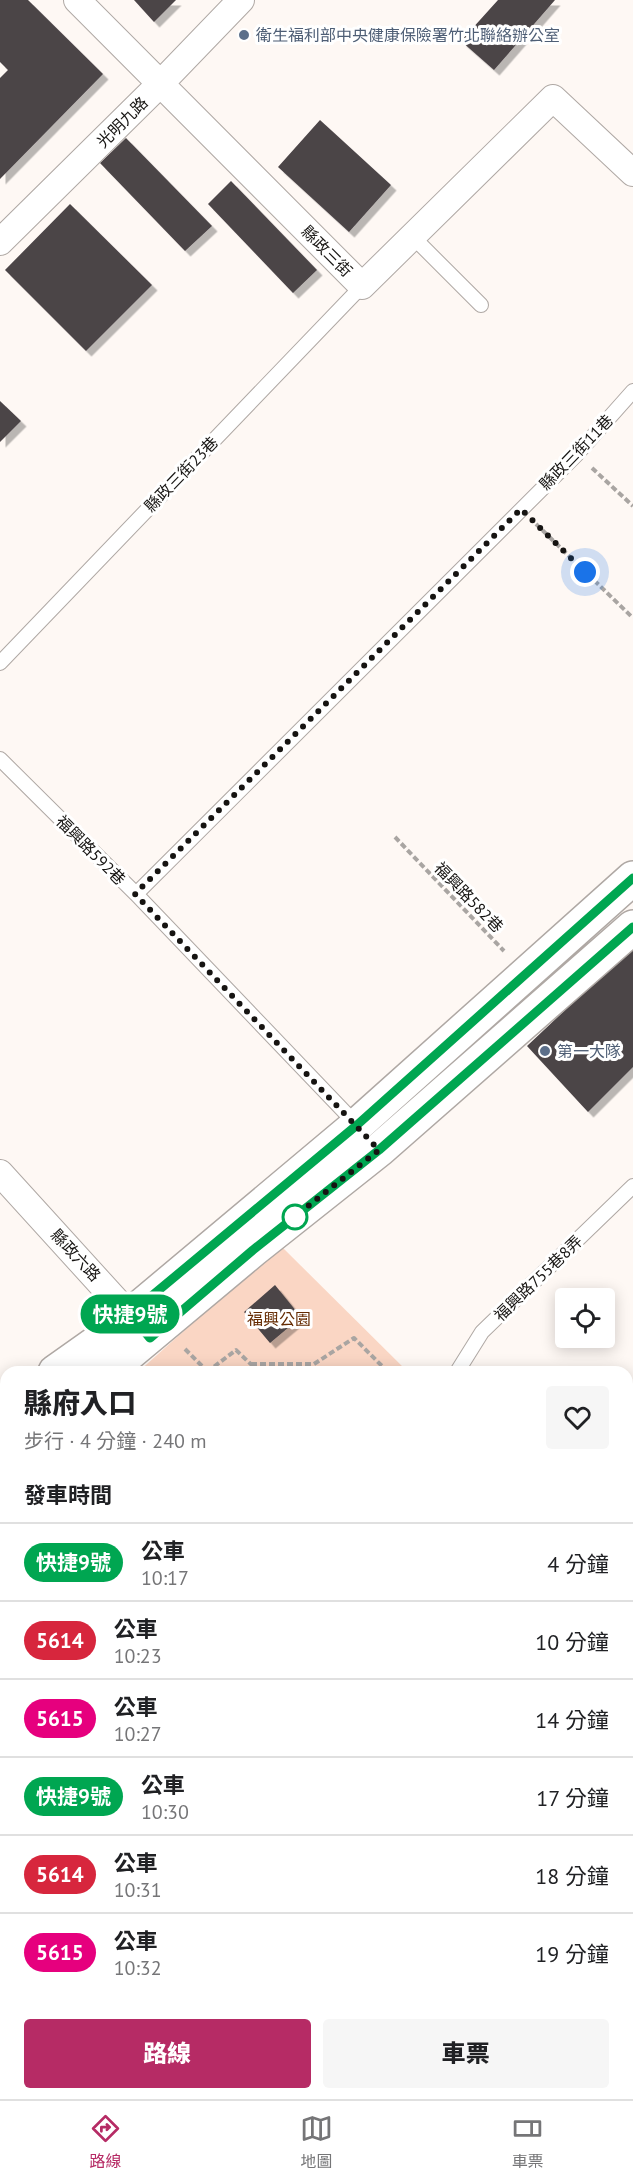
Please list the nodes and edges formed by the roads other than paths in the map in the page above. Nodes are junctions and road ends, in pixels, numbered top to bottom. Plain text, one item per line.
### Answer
1 (77, 0) edge
2 (241, 0) edge
3 (161, 83) junction
4 (633, 173) edge
5 (413, 237) junction
6 (0, 242) edge
7 (362, 286) junction
8 (481, 305) dead end
9 (633, 391) edge
10 (0, 663) edge
11 (0, 759) edge
12 (633, 878) edge
13 (135, 894) junction
14 (633, 927) edge
15 (368, 1138) junction
16 (0, 1173) edge
17 (632, 1190) edge
18 (140, 1326) junction
19 (63, 1366) edge
20 (111, 1366) edge
21 (461, 1366) edge

1 - 3 street, 縣政三街
2 - 3 street, 光明九路
3 - 6 street, 光明九路
3 - 7 street, 縣政三街
4 - 5 street, 縣政三街
5 - 7 street, 縣政三街
5 - 8 lane
7 - 10 lane, 縣政三街23巷
9 - 13 lane, 縣政三街11巷
11 - 13 lane, 福興路592巷
12 - 15 street
13 - 15 lane, 福興路592巷
14 - 15 street
15 - 18 street
16 - 18 street, 縣政六路
17 - 21 lane, 福興路755巷8弄
18 - 19 street
18 - 20 street

